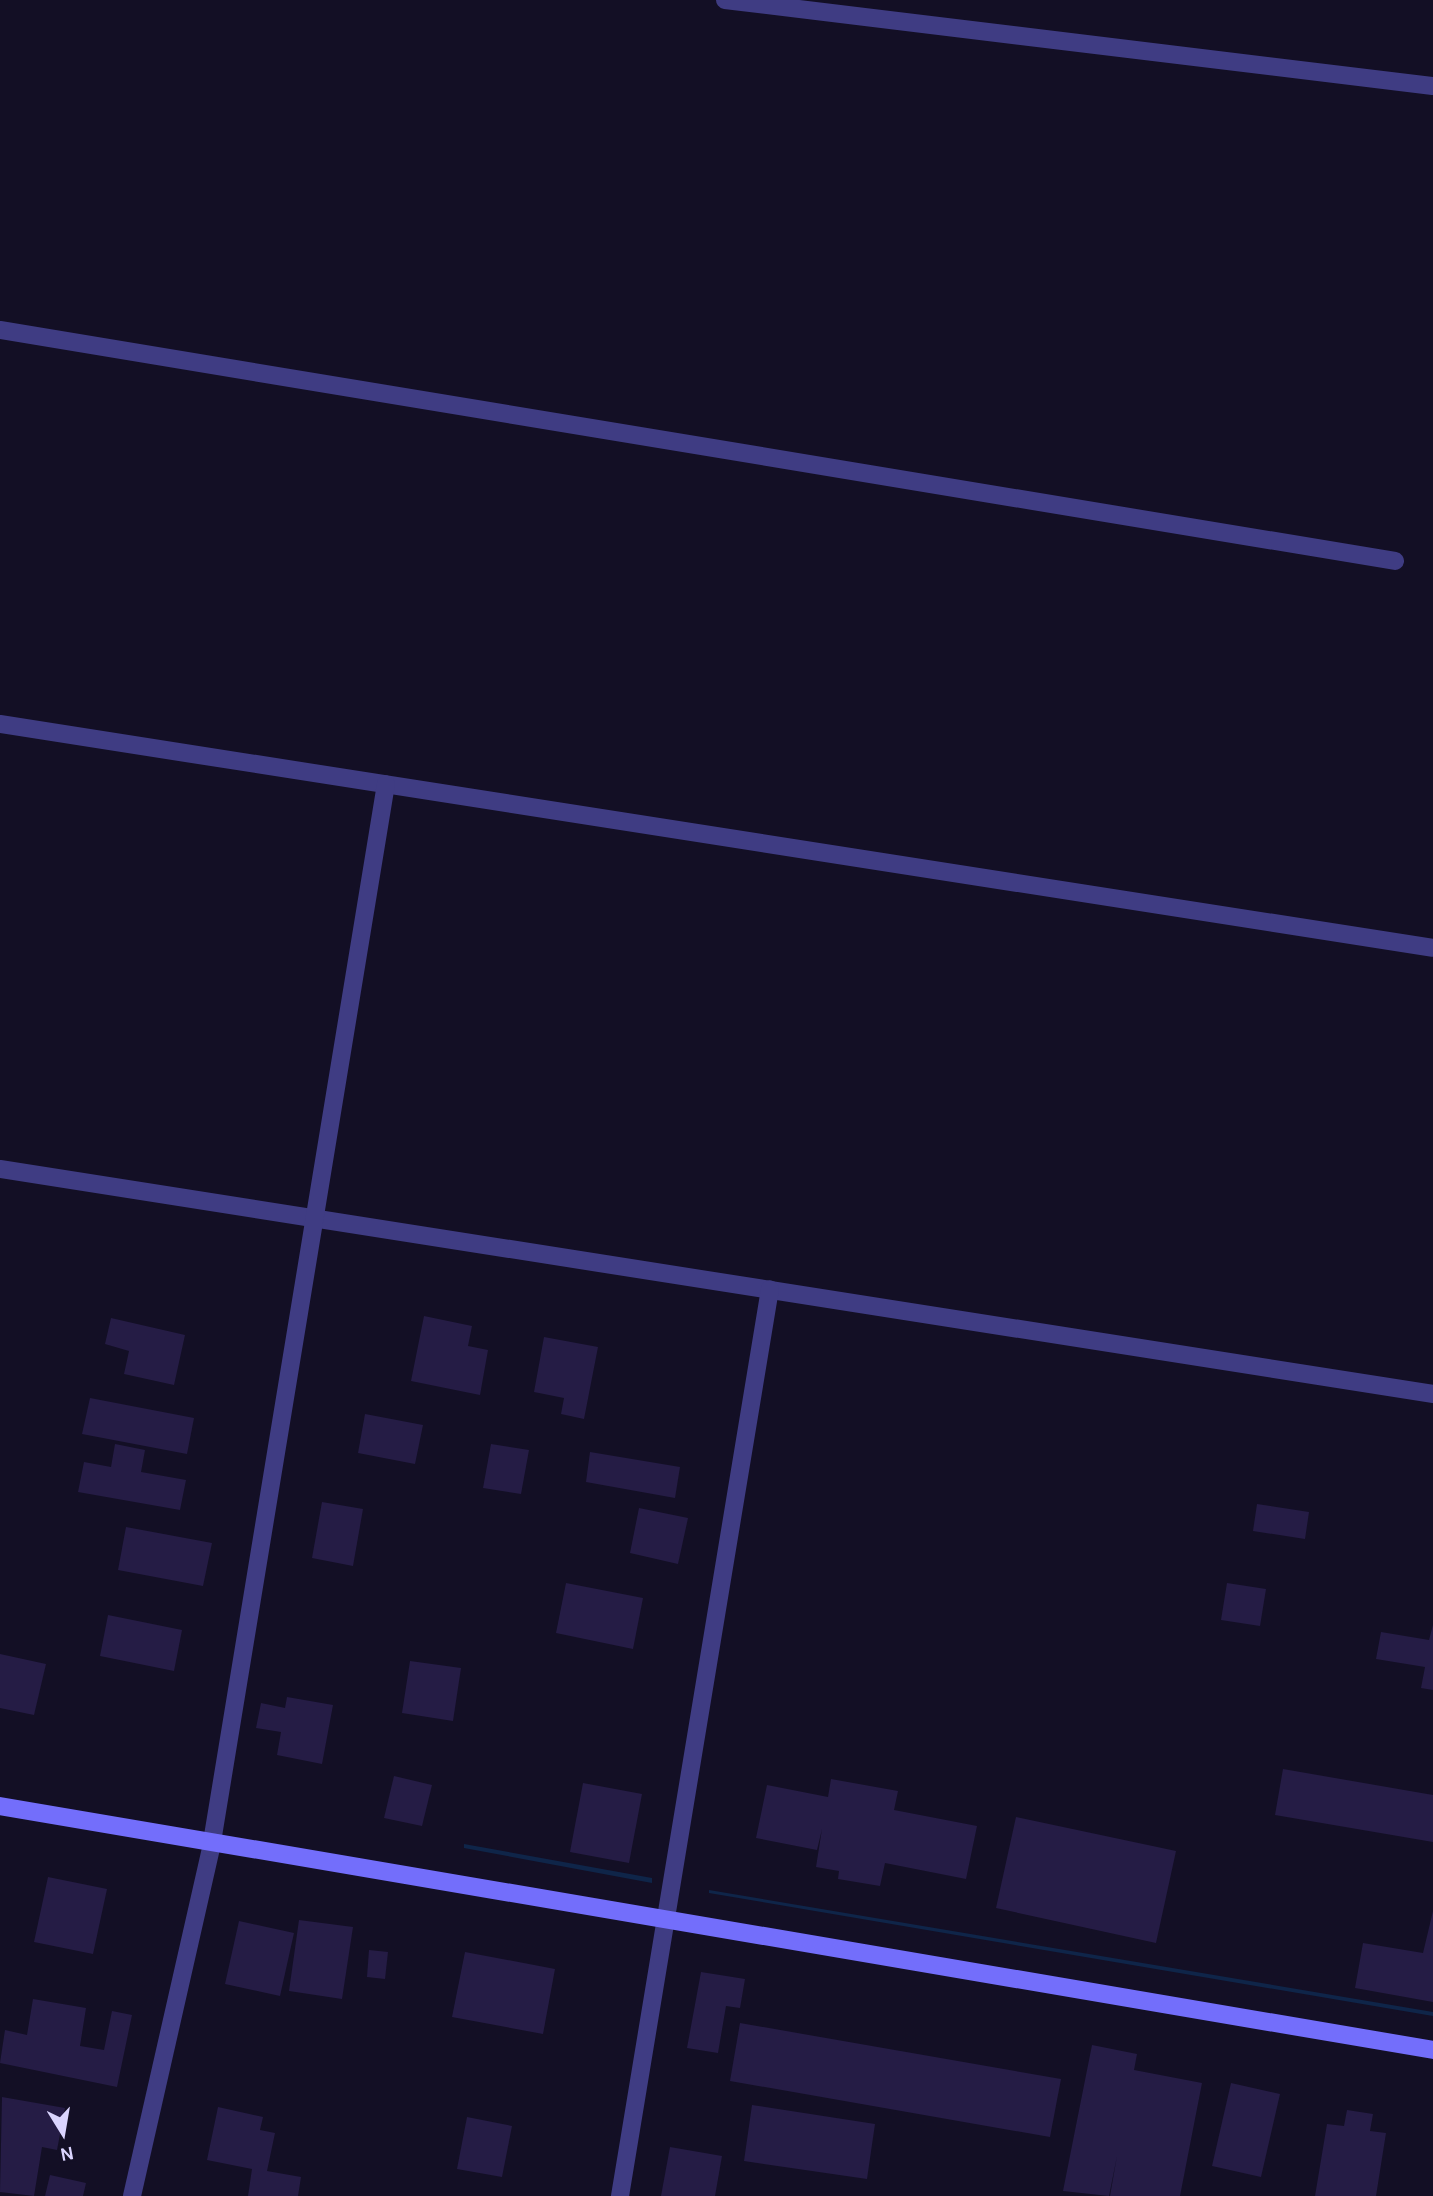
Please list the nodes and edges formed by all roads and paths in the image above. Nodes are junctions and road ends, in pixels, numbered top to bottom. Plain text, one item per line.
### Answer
1 (725, 0) edge
2 (1433, 86) edge
3 (0, 330) edge
4 (1395, 561) dead end
5 (0, 724) edge
6 (386, 784) junction
7 (1433, 948) edge
8 (0, 1169) edge
9 (310, 1217) junction
10 (770, 1289) junction
11 (1433, 1394) edge
12 (0, 1806) edge
13 (212, 1842) junction
14 (664, 1919) junction
15 (1433, 2050) edge
16 (132, 2196) edge
17 (620, 2196) edge

1 - 2 street
3 - 4 street
5 - 6 street
6 - 7 street
6 - 9 street
8 - 9 street
9 - 10 street
9 - 13 street
10 - 11 street
10 - 14 street
12 - 13 street
13 - 14 street
13 - 16 street
14 - 15 street
14 - 17 street

